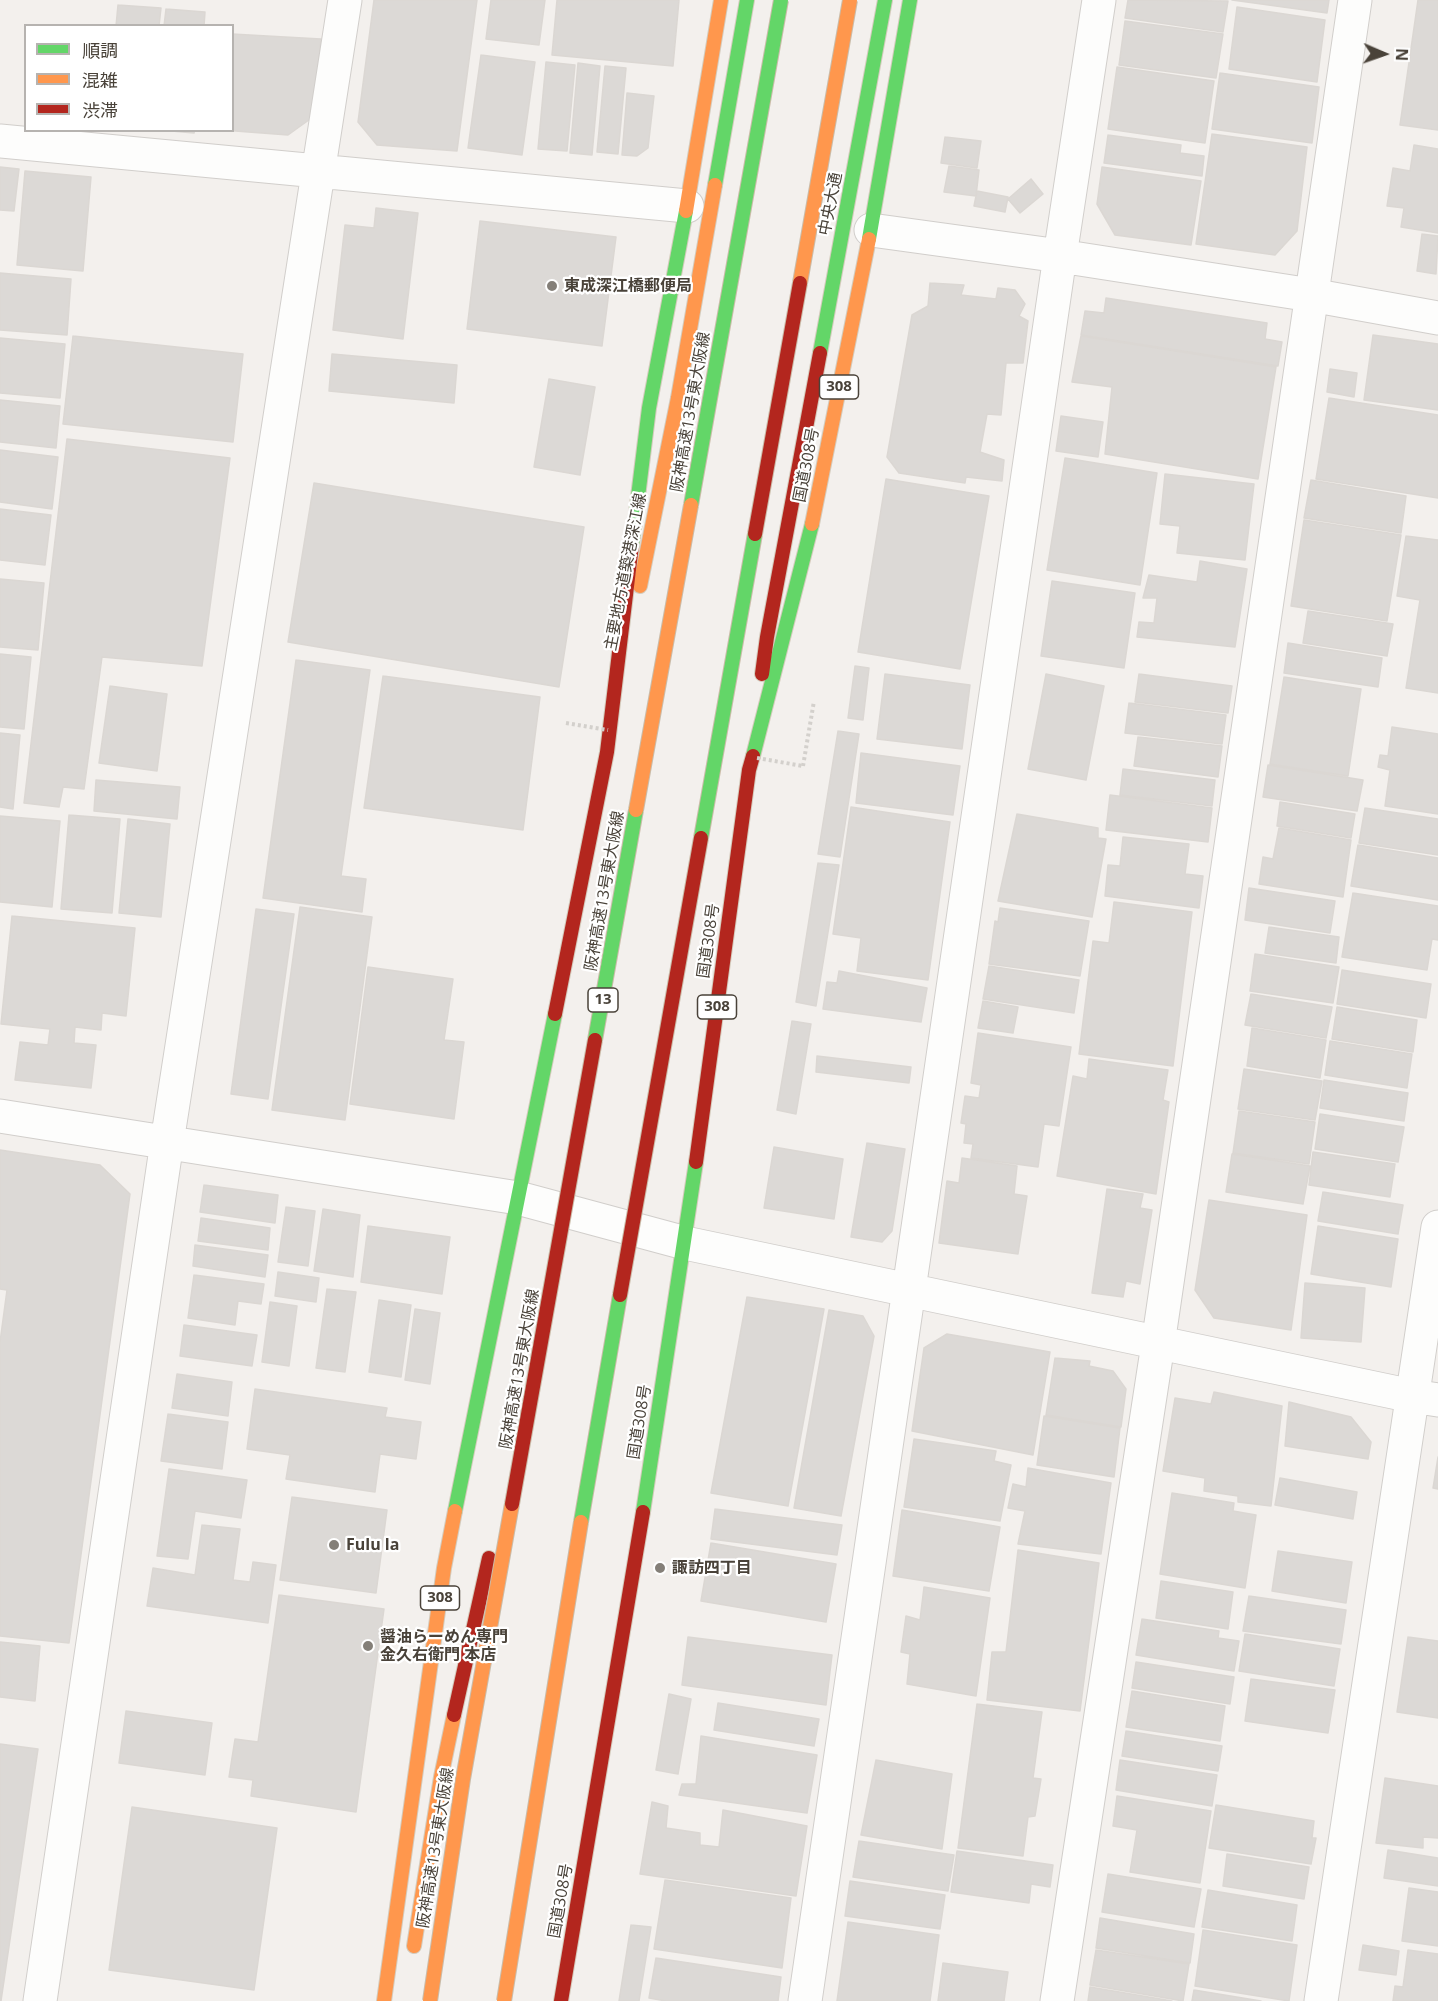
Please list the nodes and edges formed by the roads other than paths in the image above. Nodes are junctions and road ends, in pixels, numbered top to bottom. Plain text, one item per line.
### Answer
1 (345, 0) edge
2 (721, 0) edge
3 (747, 0) edge
4 (781, 0) edge
5 (850, 0) edge
6 (885, 0) edge
7 (910, 0) edge
8 (1099, 0) edge
9 (1355, 0) edge
10 (0, 141) edge
11 (320, 171) junction
12 (687, 206) junction
13 (871, 230) junction
14 (1059, 256) junction
15 (1311, 295) junction
16 (1438, 318) edge
17 (607, 752) junction
18 (749, 770) junction
19 (0, 1116) edge
20 (167, 1142) junction
21 (518, 1198) junction
22 (1438, 1227) edge
23 (685, 1244) junction
24 (908, 1290) junction
25 (1158, 1344) junction
26 (532, 1398) junction
27 (1425, 1398) edge
28 (412, 1954) dead end
29 (40, 2001) edge
30 (384, 2001) edge
31 (430, 2001) edge
32 (504, 2001) edge
33 (561, 2001) edge
34 (805, 2001) edge
35 (1057, 2001) edge
36 (1321, 2001) edge

1 - 11 street
2 - 12 main road, 308
3 - 17 main road, 主要地方道築港深江線
4 - 26 main road, 阪神高速13号東大阪線 / 13, bridge
5 - 32 main road, bridge
6 - 18 main road, 中央大通
7 - 13 main road, 国道308号 / 308
8 - 14 street
9 - 15 street
10 - 11 street
11 - 12 street
11 - 20 street
12 - 17 main road, 308
13 - 14 street
13 - 18 main road, 国道308号 / 308
14 - 15 street
14 - 24 street
15 - 16 street
15 - 25 street
17 - 21 main road, 308
18 - 23 main road, 国道308号 / 308
19 - 20 street
20 - 21 street
20 - 29 street
21 - 23 street
21 - 30 main road, 308
22 - 27 street
23 - 24 street
23 - 33 main road, 国道308号 / 308
24 - 25 street
24 - 34 street
25 - 27 street
25 - 35 street
26 - 28 main road, bridge
26 - 31 main road, 阪神高速13号東大阪線 / 13, bridge
27 - 36 street

